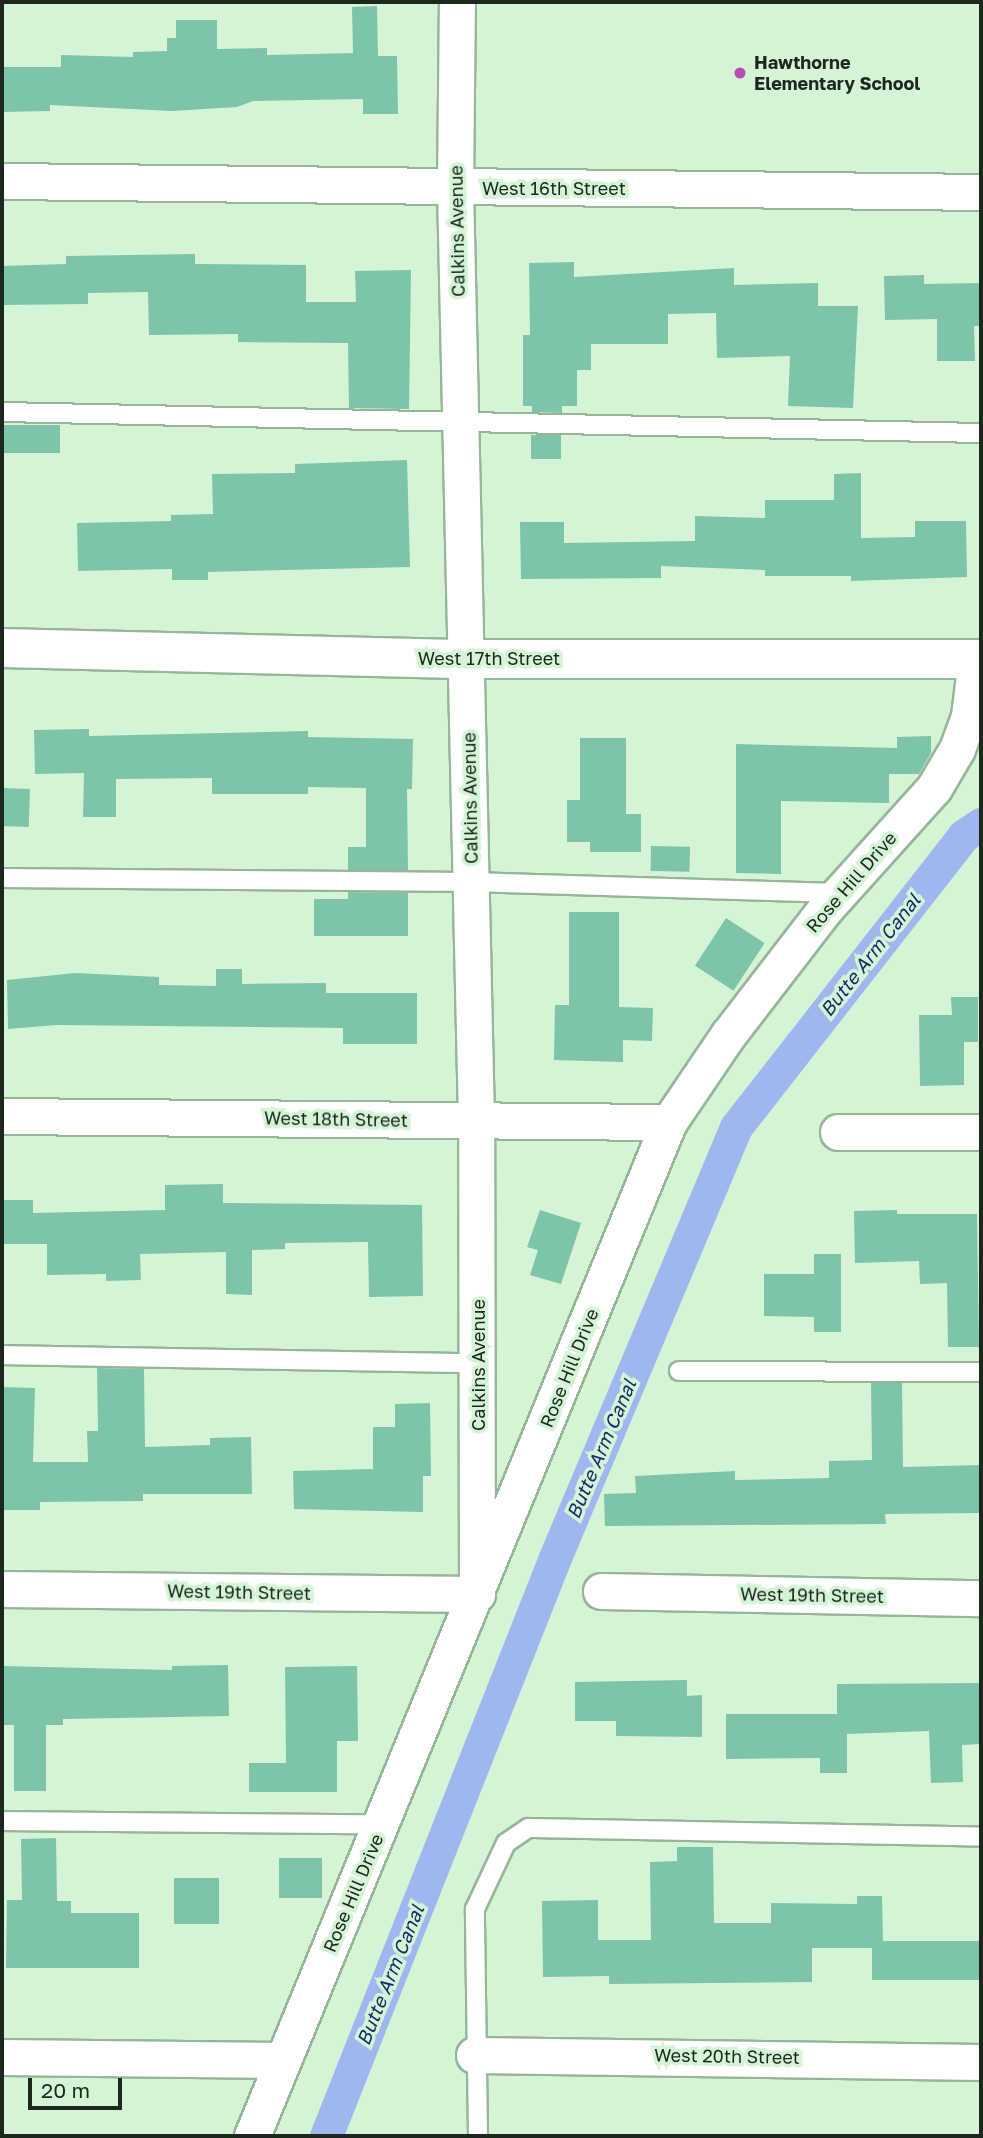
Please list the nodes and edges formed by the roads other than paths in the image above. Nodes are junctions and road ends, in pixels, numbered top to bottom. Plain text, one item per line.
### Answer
1 (457, 2) edge
2 (2, 181) edge
3 (455, 187) junction
4 (981, 192) edge
5 (2, 412) edge
6 (461, 419) junction
7 (981, 433) edge
8 (2, 648) edge
9 (467, 659) junction
10 (979, 659) edge
11 (2, 878) edge
12 (471, 882) junction
13 (840, 893) junction
14 (2, 1116) edge
15 (476, 1121) junction
16 (669, 1122) junction
17 (838, 1132) dead end
18 (981, 1132) edge
19 (2, 1355) edge
20 (479, 1363) junction
21 (679, 1371) dead end
22 (981, 1372) edge
23 (2, 1589) edge
24 (601, 1591) dead end
25 (477, 1594) junction
26 (981, 1598) edge
27 (2, 1821) edge
28 (382, 1824) junction
29 (981, 1837) edge
30 (474, 2054) junction
31 (2, 2057) edge
32 (282, 2060) junction
33 (981, 2062) edge
34 (252, 2136) edge
35 (478, 2136) edge

1 - 3 street, Calkins Avenue
2 - 3 street, West 16th Street
3 - 4 street, West 16th Street
3 - 6 street, Calkins Avenue
5 - 6 lane
6 - 7 lane
6 - 9 street, Calkins Avenue
8 - 9 main road, West 17th Street
9 - 10 main road, West 17th Street
9 - 12 street, Calkins Avenue
10 - 13 street, Rose Hill Drive
11 - 12 lane
12 - 13 lane
12 - 15 street, Calkins Avenue
13 - 16 street, Rose Hill Drive
14 - 15 street, West 18th Street
15 - 16 street, West 18th Street
15 - 20 street, Calkins Avenue
16 - 25 street, Rose Hill Drive
17 - 18 street
19 - 20 lane
20 - 25 street, Calkins Avenue
21 - 22 lane
23 - 25 street, West 19th Street
24 - 26 street, West 19th Street
25 - 28 street, Rose Hill Drive
27 - 28 lane
28 - 32 street, Rose Hill Drive
29 - 30 lane
30 - 33 street, West 20th Street
30 - 35 lane
31 - 32 street
32 - 34 street, Rose Hill Drive

